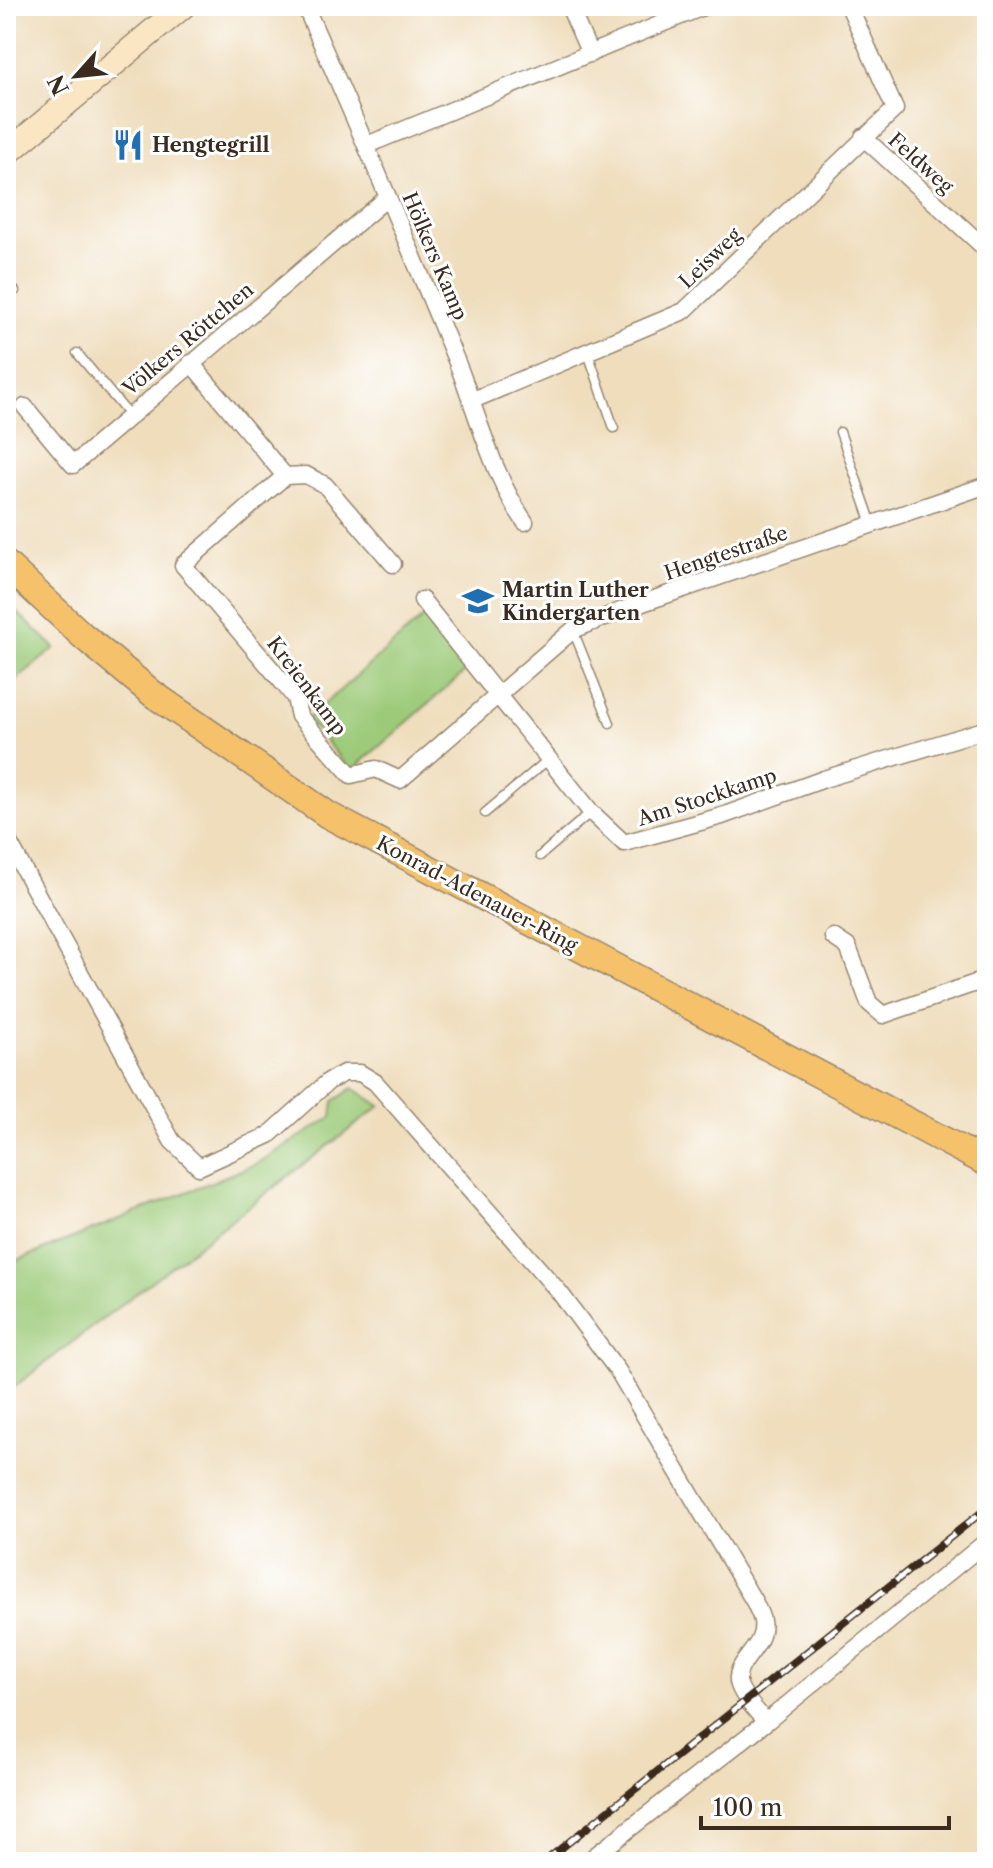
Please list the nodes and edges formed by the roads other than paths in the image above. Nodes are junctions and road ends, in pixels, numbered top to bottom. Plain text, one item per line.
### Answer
1 (183, 6) edge
2 (305, 6) edge
3 (569, 6) edge
4 (705, 6) edge
5 (849, 6) edge
6 (590, 54) junction
7 (895, 109) joint
8 (863, 137) junction
9 (367, 145) junction
10 (6, 154) edge
11 (388, 197) junction
12 (987, 250) edge
13 (6, 281) edge
14 (15, 291) dead end
15 (77, 353) dead end
16 (588, 353) junction
17 (191, 363) junction
18 (473, 400) junction
19 (25, 407) dead end
20 (129, 415) junction
21 (614, 428) dead end
22 (840, 432) dead end
23 (285, 476) junction
24 (987, 485) edge
25 (525, 522) dead end
26 (872, 525) junction
27 (6, 564) edge
28 (393, 564) dead end
29 (422, 600) dead end
30 (573, 630) junction
31 (499, 695) junction
32 (610, 723) dead end
33 (987, 729) edge
34 (550, 757) junction
35 (591, 812) junction
36 (485, 813) dead end
37 (6, 837) edge
38 (540, 856) dead end
39 (833, 937) dead end
40 (987, 979) edge
41 (987, 1163) edge
42 (987, 1541) edge
43 (766, 1722) junction
44 (587, 1862) edge

1 - 10 main road
2 - 9 street, Hölkers Kamp
3 - 6 street
4 - 6 street
5 - 7 street, Feldweg
6 - 9 street
7 - 8 street, Leisweg
8 - 12 street, Feldweg
8 - 16 street, Leisweg
9 - 11 street, Hölkers Kamp
11 - 17 street, Völkers Röttchen
11 - 18 street, Hölkers Kamp
13 - 14 lane
15 - 20 lane
16 - 18 street, Leisweg
16 - 21 lane
17 - 20 street, Völkers Röttchen
17 - 23 street
18 - 25 street, Hölkers Kamp
19 - 20 street, Völkers Röttchen
22 - 26 lane
23 - 28 street
23 - 31 street, Kreienkamp
24 - 26 street, Hengtestraße
26 - 30 street, Hengtestraße
27 - 41 main road, Konrad-Adenauer-Ring
29 - 31 street
30 - 31 street, Hengtestraße
30 - 32 lane
31 - 34 street, Am Stockkamp
33 - 35 street, Am Stockkamp
34 - 35 street, Am Stockkamp
34 - 36 lane
35 - 38 lane
37 - 43 street
39 - 40 street
42 - 43 street
43 - 44 street

